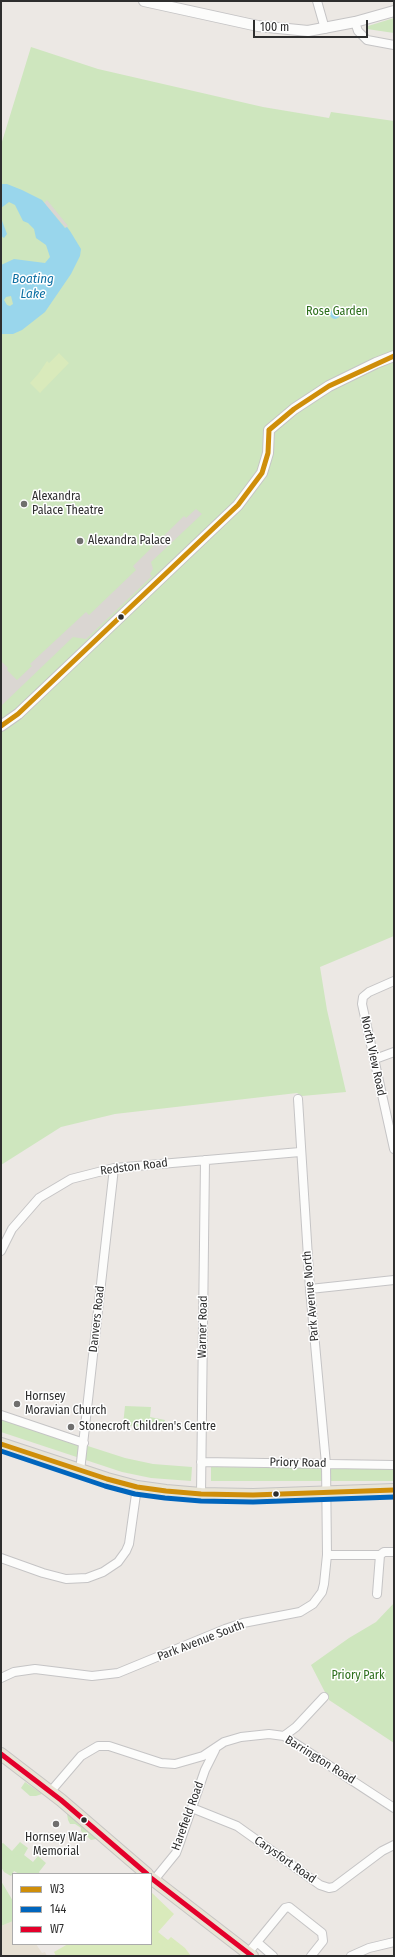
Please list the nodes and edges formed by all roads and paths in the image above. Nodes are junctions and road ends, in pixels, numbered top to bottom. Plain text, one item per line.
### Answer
1 (144, 1) edge
2 (317, 1) edge
3 (394, 11) edge
4 (355, 22) junction
5 (325, 29) junction
6 (394, 45) edge
7 (394, 356) edge
8 (1, 726) edge
9 (394, 982) edge
10 (394, 1052) edge
11 (374, 1059) junction
12 (298, 1099) dead end
13 (391, 1117) edge
14 (394, 1149) edge
15 (300, 1152) junction
16 (205, 1160) junction
17 (114, 1168) junction
18 (1, 1251) edge
19 (394, 1280) edge
20 (310, 1289) junction
21 (1, 1416) edge
22 (84, 1443) junction
23 (1, 1444) edge
24 (201, 1462) junction
25 (326, 1464) junction
26 (394, 1465) edge
27 (80, 1471) junction
28 (138, 1487) junction
29 (394, 1490) edge
30 (326, 1493) junction
31 (201, 1494) junction
32 (394, 1552) edge
33 (327, 1555) junction
34 (380, 1555) junction
35 (1, 1558) edge
36 (377, 1594) dead end
37 (1, 1678) edge
38 (324, 1697) dead end
39 (284, 1736) junction
40 (215, 1750) junction
41 (1, 1754) edge
42 (196, 1759) junction
43 (205, 1770) junction
44 (51, 1791) junction
45 (192, 1808) junction
46 (394, 1808) edge
47 (394, 1845) edge
48 (146, 1873) edge
49 (152, 1876) edge
50 (152, 1878) edge
51 (257, 1942) junction
52 (394, 1942) edge
53 (251, 1954) edge
54 (273, 1956) edge
55 (311, 1956) edge
56 (351, 1956) edge

1 - 5 street
2 - 5 street
3 - 4 street
4 - 5 street
4 - 6 street
7 - 8 street
9 - 11 street, North View Road
10 - 11 street
11 - 13 street, North View Road
12 - 15 street, Park Avenue North
13 - 14 street, North View Road
15 - 16 street, Redston Road
15 - 20 street, Park Avenue North
16 - 17 street, Redston Road
16 - 24 street, Warner Road
17 - 18 street, Redston Road
17 - 22 street, Danvers Road
19 - 20 street
20 - 25 street, Park Avenue North
21 - 22 street
22 - 27 street, Danvers Road
23 - 27 main road
24 - 25 street, Priory Road
24 - 31 street, Warner Road
25 - 26 street, Priory Road
25 - 30 street, Park Avenue North
27 - 28 main road
28 - 31 main road
28 - 35 street
29 - 30 main road
30 - 31 main road
30 - 33 street, Park Avenue South
32 - 34 street
33 - 34 street
33 - 37 street, Park Avenue South
34 - 36 street
38 - 39 street
39 - 40 street, Barrington Road
39 - 46 street, Barrington Road
40 - 42 street, Barrington Road
40 - 43 street, Harefield Road
41 - 44 main road
42 - 43 street, Harefield Road
42 - 44 street, Barrington Road
43 - 45 street, Harefield Road
44 - 48 main road
45 - 47 street, Carysfort Road
45 - 49 street, Harefield Road
50 - 53 main road
51 - 53 street
51 - 54 street
51 - 55 street
52 - 56 street

